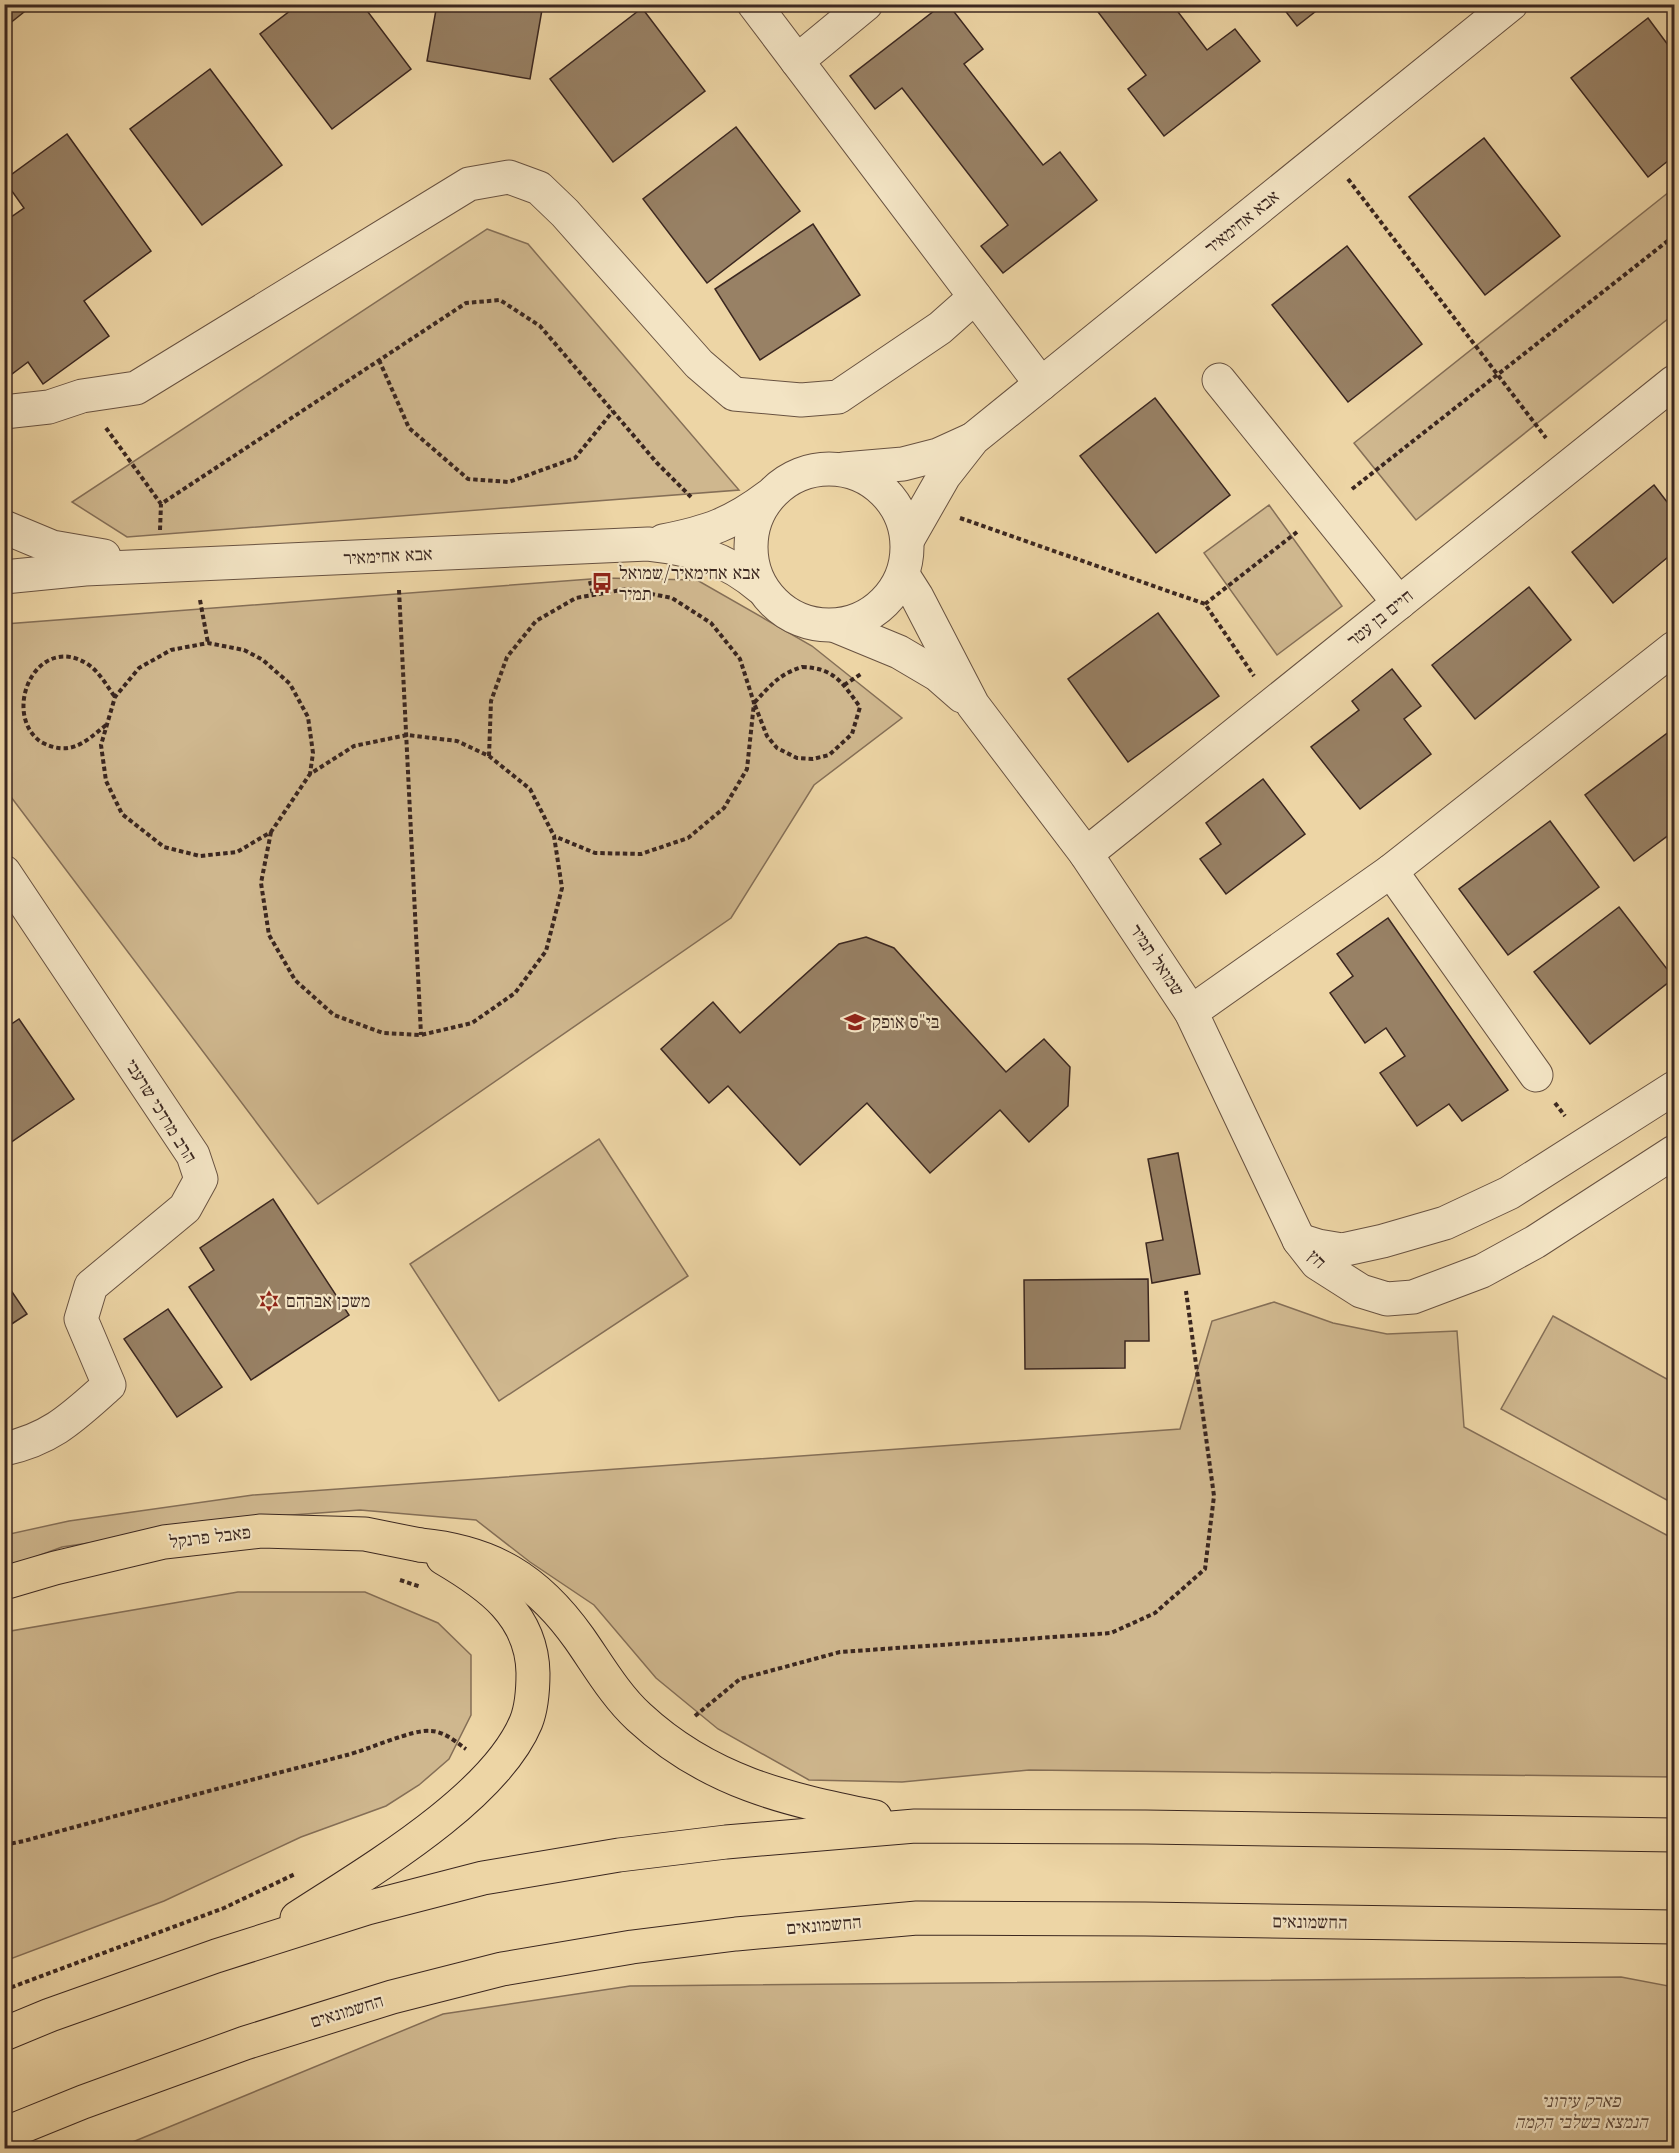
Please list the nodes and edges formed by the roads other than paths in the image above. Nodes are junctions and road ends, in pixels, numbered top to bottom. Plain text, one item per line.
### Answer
1 (754, 4) edge
2 (866, 4) edge
3 (1511, 4) edge
4 (797, 61) junction
5 (975, 297) junction
6 (1219, 380) dead end
7 (1674, 382) edge
8 (1041, 384) junction
9 (4, 412) edge
10 (973, 439) junction
11 (844, 470) junction
12 (772, 493) junction
13 (4, 527) edge
14 (908, 539) junction
15 (648, 544) junction
16 (159, 566) junction
17 (903, 575) junction
18 (4, 577) edge
19 (761, 588) junction
20 (1399, 603) junction
21 (836, 626) junction
22 (1674, 648) edge
23 (973, 705) junction
24 (1086, 854) junction
25 (1391, 871) junction
26 (4, 872) edge
27 (1191, 1012) junction
28 (1536, 1075) road end
29 (1674, 1088) edge
30 (1674, 1152) edge
31 (1299, 1240) junction
32 (4, 1449) edge
33 (420, 1545) junction
34 (4, 1583) edge
35 (915, 1826) junction
36 (1674, 1835) edge
37 (1637, 1927) junction
38 (1674, 1927) edge
39 (265, 1940) junction
40 (1674, 1940) edge
41 (4, 2034) edge
42 (4, 2134) edge

1 - 4 street
2 - 4 street
3 - 8 street, אבא אחימאיר
4 - 5 street
5 - 8 street
5 - 9 street
6 - 20 street
7 - 20 street, חיים בן עטר
8 - 10 street, אבא אחימאיר
10 - 11 street, אבא אחימאיר
10 - 14 street, אבא אחימאיר
11 - 12 street
11 - 14 street
12 - 15 street
12 - 19 street
13 - 16 street
14 - 17 street
15 - 16 street, אבא אחימאיר
15 - 19 street, אבא אחימאיר
16 - 18 street, אבא אחימאיר
17 - 21 street
17 - 23 street, שמואל תמיר
19 - 21 street
20 - 24 street, חיים בן עטר
21 - 23 street, שמואל תמיר
22 - 25 street
23 - 24 street, שמואל תמיר
24 - 27 street, שמואל תמיר
25 - 27 street
25 - 28 street
26 - 32 street, הרב מרדכי שרעבי
27 - 31 street, שמואל תמיר
29 - 31 street, חץ
30 - 31 street, חץ
33 - 34 main road, פאבל פרנקל
33 - 35 main road, פאבל פרנקל
33 - 39 main road
35 - 36 main road
35 - 39 main road
37 - 38 main road, החשמונאים
37 - 40 main road
37 - 42 main road, החשמונאים
39 - 41 main road

